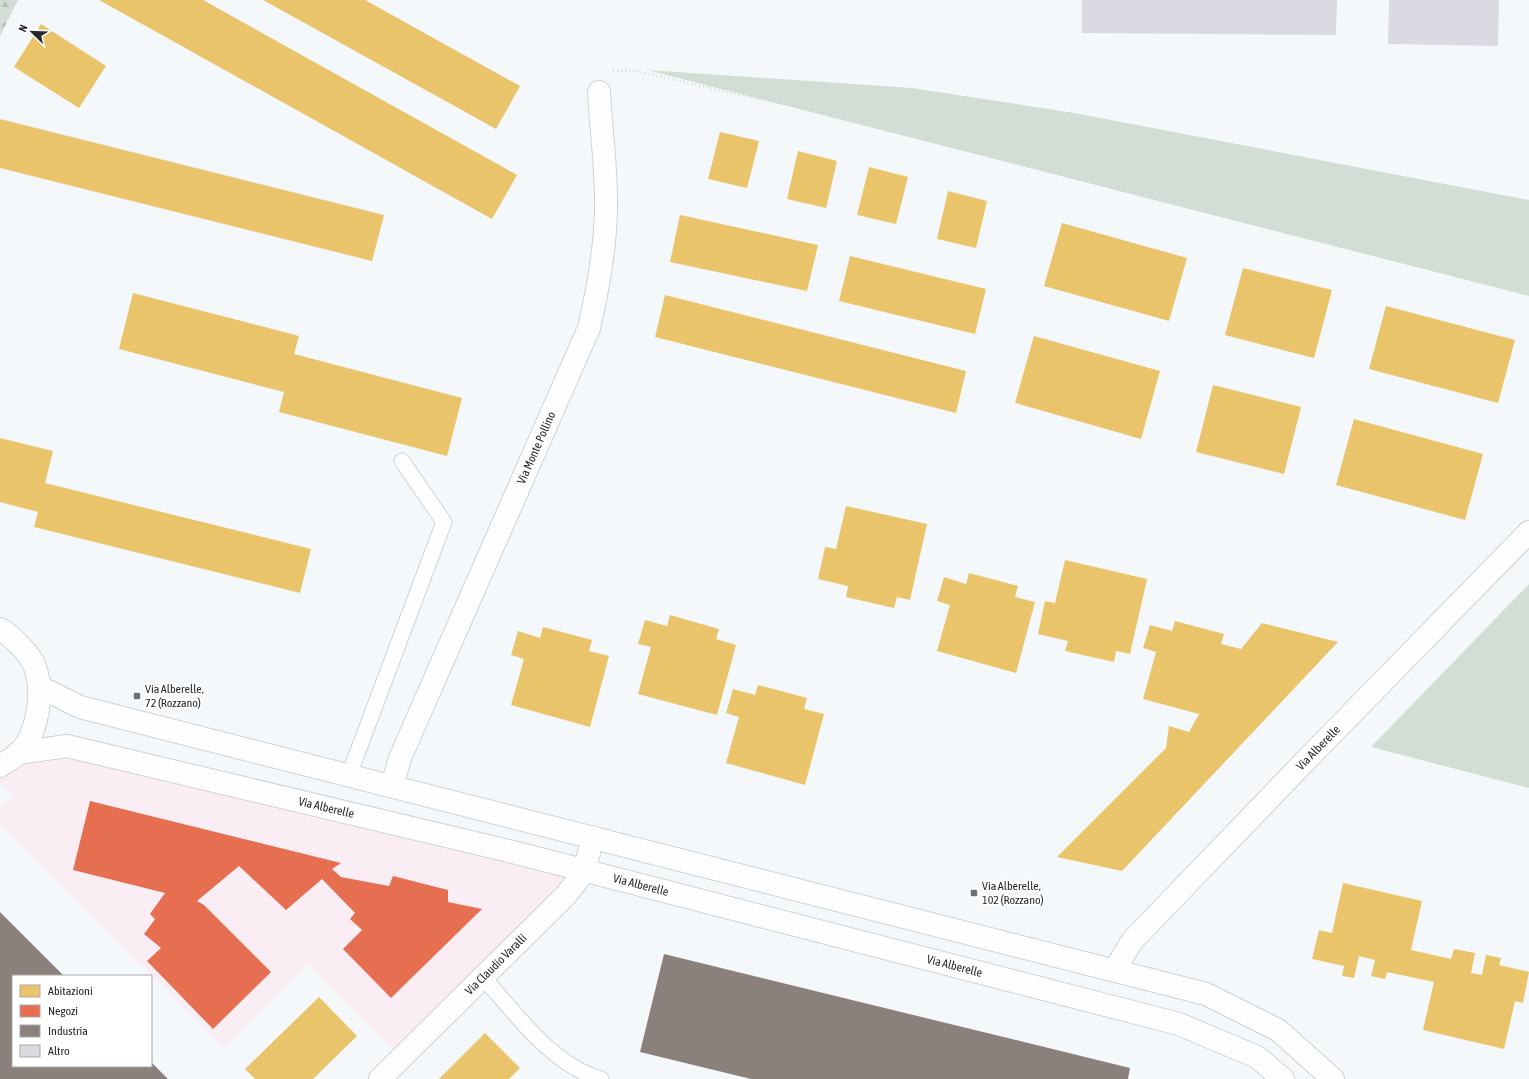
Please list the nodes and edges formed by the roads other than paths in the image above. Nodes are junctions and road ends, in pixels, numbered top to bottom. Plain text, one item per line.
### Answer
1 (599, 92) road end
2 (402, 462) dead end
3 (1529, 532) edge
4 (0, 629) edge
5 (40, 687) junction
6 (18, 753) junction
7 (0, 766) edge
8 (349, 775) junction
9 (392, 786) junction
10 (593, 837) junction
11 (584, 872) junction
12 (1115, 970) junction
13 (483, 977) junction
14 (584, 1077) edge
15 (380, 1079) edge
16 (601, 1079) edge
17 (1283, 1079) edge
18 (1333, 1079) edge

1 - 9 street, Via Monte Pollino
2 - 8 lane
3 - 12 street, Via Alberelle
4 - 5 street
5 - 6 street
5 - 8 street
6 - 7 street
6 - 11 street, Via Alberelle
8 - 9 street
9 - 10 street
10 - 11 street, Via Claudio Varalli
10 - 12 street
11 - 13 street, Via Claudio Varalli
11 - 17 street, Via Alberelle
12 - 18 street
13 - 14 lane
13 - 15 street, Via Claudio Varalli
14 - 16 lane

